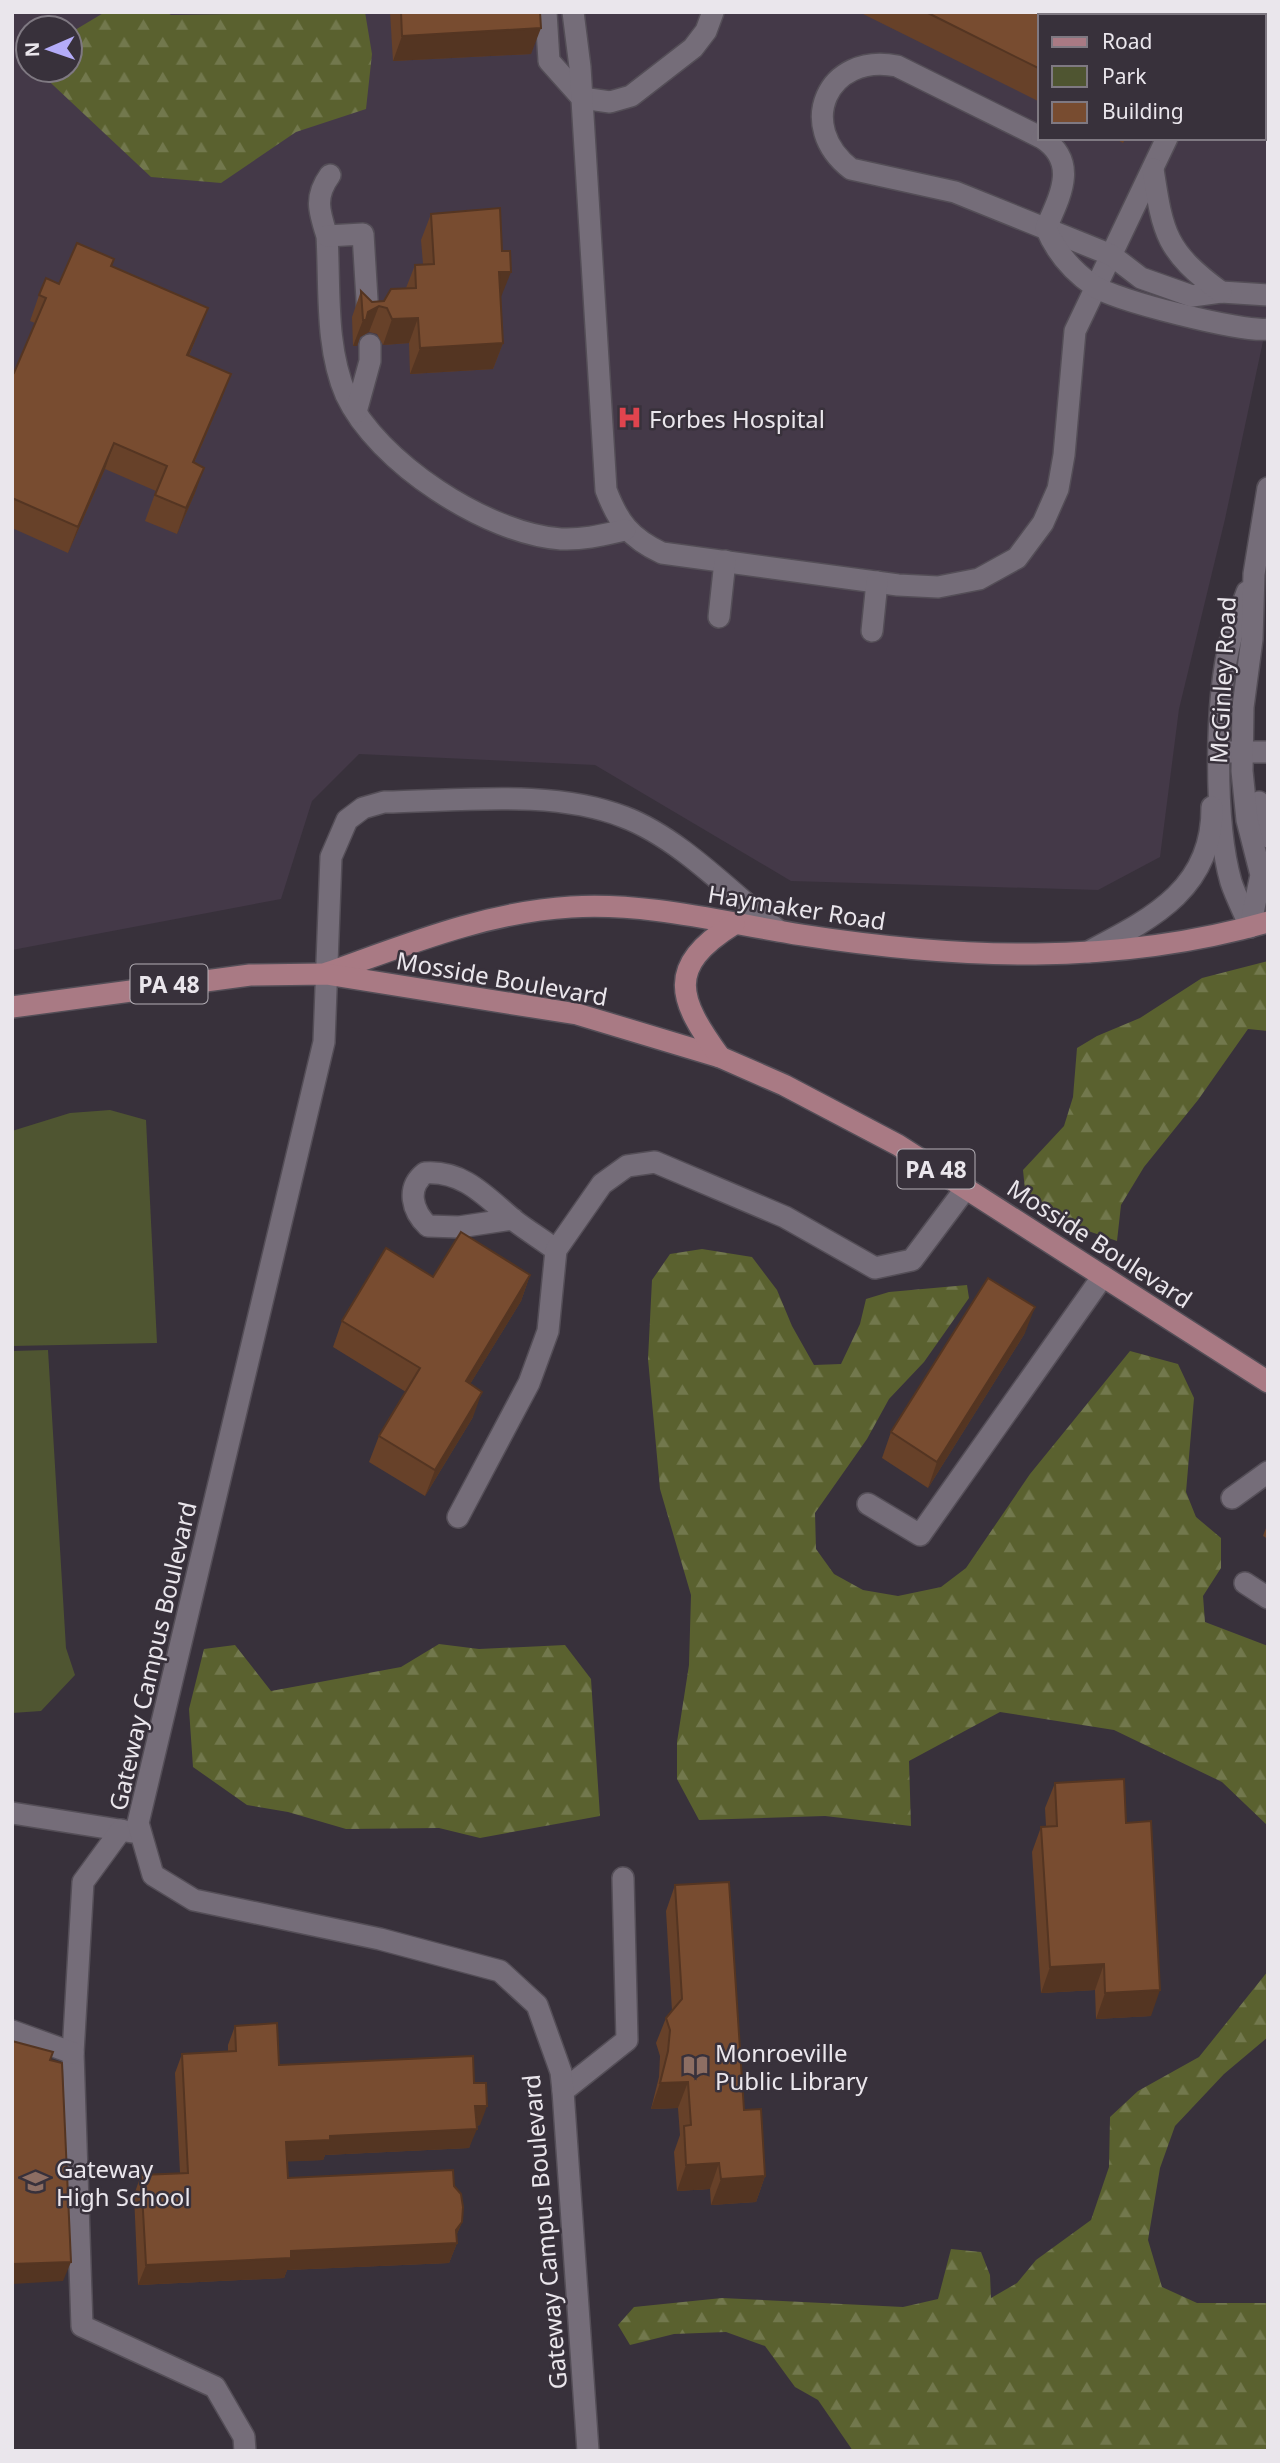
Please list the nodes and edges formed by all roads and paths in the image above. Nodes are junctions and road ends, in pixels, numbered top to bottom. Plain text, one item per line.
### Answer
1 (546, 12) edge
2 (573, 12) edge
3 (713, 12) edge
4 (582, 97) junction
5 (1038, 136) edge
6 (1044, 140) edge
7 (1166, 140) edge
8 (1153, 168) junction
9 (1046, 228) junction
10 (1111, 255) junction
11 (1096, 288) junction
12 (1221, 292) junction
13 (1268, 295) edge
14 (368, 316) edge
15 (1268, 328) edge
16 (370, 345) dead end
17 (356, 412) junction
18 (1268, 488) edge
19 (625, 530) junction
20 (725, 561) junction
21 (1261, 574) edge
22 (877, 582) junction
23 (719, 617) dead end
24 (872, 631) dead end
25 (1220, 752) junction
26 (1242, 752) junction
27 (1268, 752) edge
28 (1268, 837) edge
29 (734, 924) junction
30 (1259, 924) edge
31 (779, 932) junction
32 (1088, 952) junction
33 (326, 974) junction
34 (12, 1007) edge
35 (720, 1057) junction
36 (966, 1188) junction
37 (513, 1219) dead end
38 (556, 1250) junction
39 (1103, 1276) junction
40 (1268, 1382) edge
41 (1268, 1472) edge
42 (1232, 1498) dead end
43 (868, 1504) dead end
44 (458, 1517) dead end
45 (1245, 1583) dead end
46 (1268, 1598) edge
47 (12, 1813) edge
48 (131, 1832) junction
49 (623, 1878) dead end
50 (12, 2031) edge
51 (73, 2053) junction
52 (563, 2091) junction
53 (244, 2444) edge
54 (588, 2451) edge

1 - 4 street
2 - 4 street
3 - 4 street
4 - 19 street
5 - 9 street
6 - 9 street
7 - 8 street
8 - 10 street
8 - 12 street
9 - 10 street
9 - 11 street
10 - 11 street
10 - 12 street
11 - 15 street
11 - 22 street
12 - 13 street
14 - 17 street
16 - 17 street
17 - 19 street
18 - 21 street, McGinley Road
19 - 20 street
20 - 22 street
20 - 23 street
21 - 25 street, McGinley Road
21 - 26 street, McGinley Road
22 - 24 street
25 - 26 street
25 - 30 street, McGinley Road
25 - 32 street
26 - 27 street
26 - 28 street
26 - 30 street, McGinley Road
29 - 31 main road, Haymaker Road
29 - 33 main road, Haymaker Road
29 - 35 main road
30 - 32 main road, Haymaker Road
31 - 32 main road, Haymaker Road
31 - 33 street, Gateway Campus Boulevard
33 - 34 main road, Mosside Boulevard / PA 48
33 - 35 main road, Mosside Boulevard / PA 48
33 - 48 street, Gateway Campus Boulevard
35 - 36 main road, Mosside Boulevard / PA 48
36 - 38 street
36 - 39 main road, Mosside Boulevard / PA 48
37 - 38 street
38 - 44 street
39 - 40 main road, Mosside Boulevard / PA 48
39 - 43 street
41 - 42 street
45 - 46 street
47 - 48 street
48 - 51 street
48 - 52 street, Gateway Campus Boulevard
49 - 52 street
50 - 51 street
51 - 53 street
52 - 54 street, Gateway Campus Boulevard

